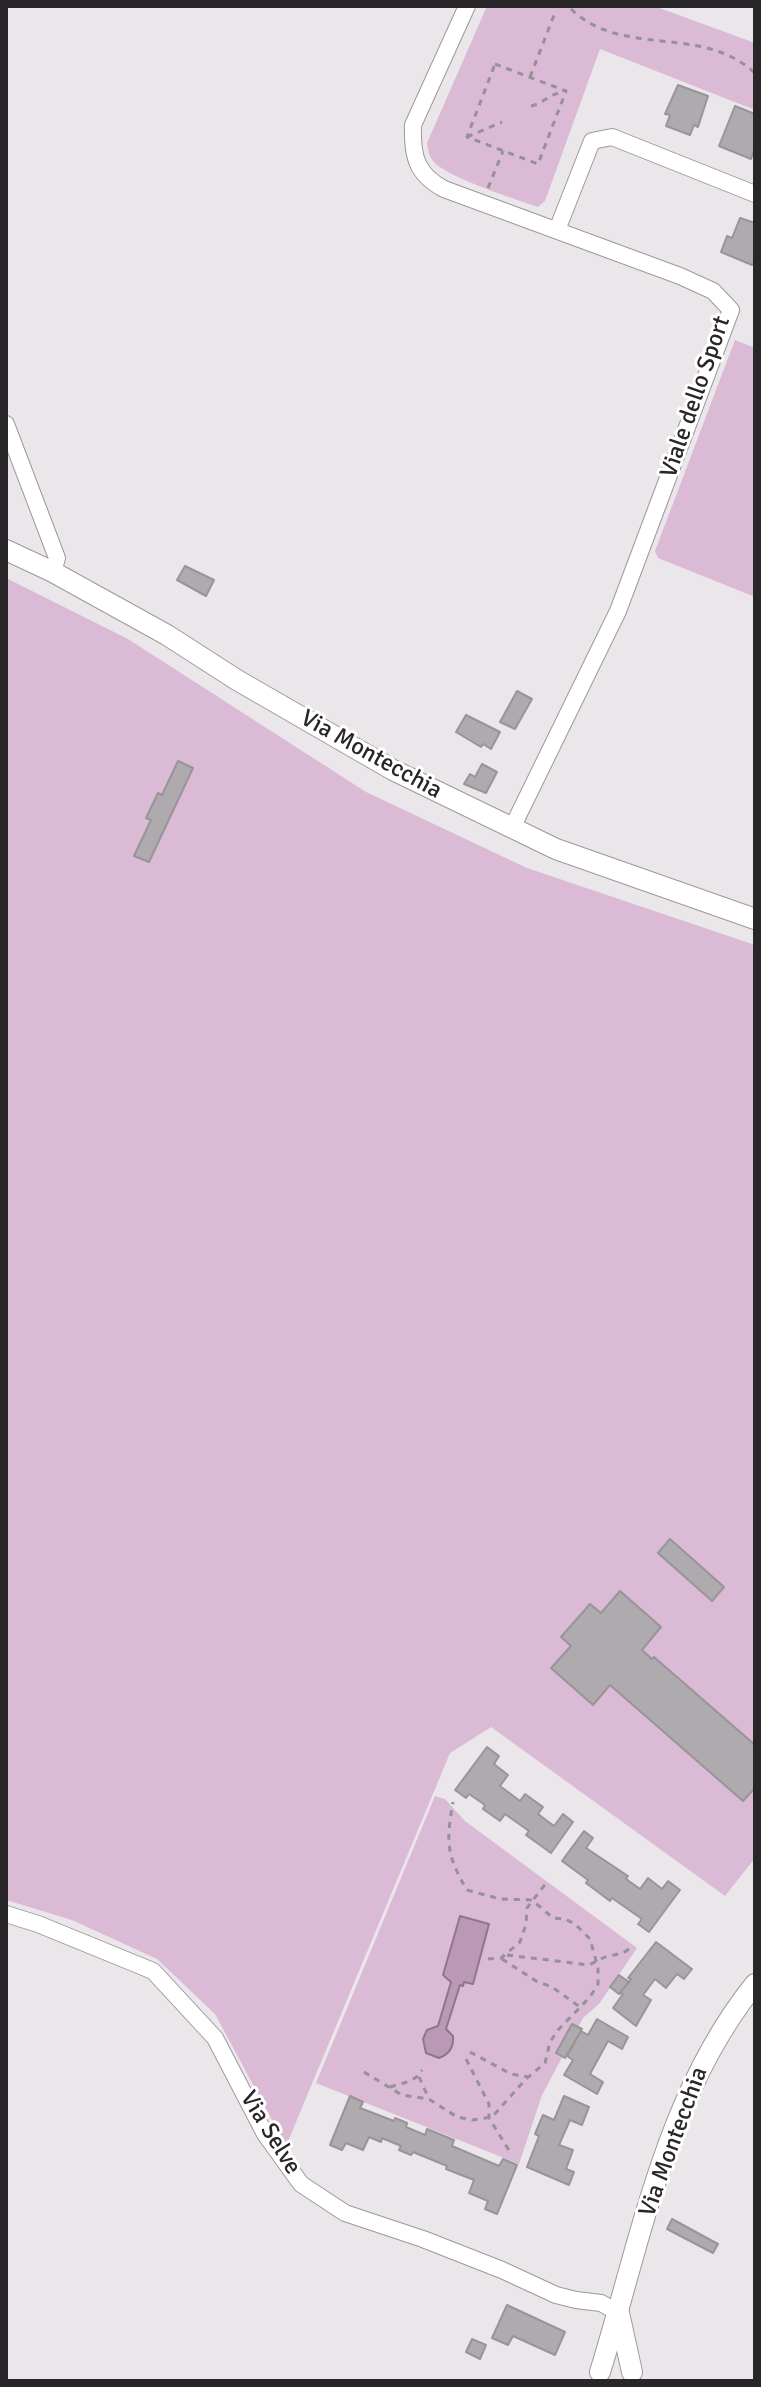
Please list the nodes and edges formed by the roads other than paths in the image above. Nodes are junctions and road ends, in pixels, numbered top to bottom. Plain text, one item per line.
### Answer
1 (467, 6) edge
2 (755, 194) edge
3 (557, 230) junction
4 (6, 424) edge
5 (6, 550) edge
6 (53, 572) junction
7 (512, 828) junction
8 (755, 919) edge
9 (6, 1914) edge
10 (755, 1984) edge
11 (619, 2313) junction
12 (635, 2376) edge
13 (597, 2377) edge

1 - 3 street, Viale dello Sport
2 - 3 street
3 - 7 street, Viale dello Sport
4 - 6 street
5 - 6 street, Via Montecchia
6 - 7 street, Via Montecchia
7 - 8 street, Via Montecchia
9 - 11 street, Via Selve
10 - 11 street, Via Montecchia
11 - 12 street, Via Montecchia
11 - 13 street, Via Montecchia
12 - 13 street

